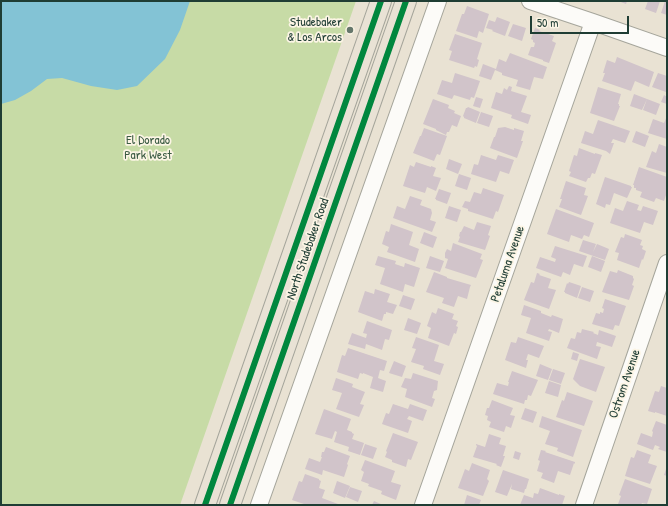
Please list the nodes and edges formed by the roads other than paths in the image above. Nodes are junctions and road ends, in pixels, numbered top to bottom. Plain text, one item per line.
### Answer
1 (381, 1) edge
2 (406, 1) edge
3 (438, 1) edge
4 (530, 1) edge
5 (593, 22) junction
6 (667, 48) edge
7 (667, 263) edge
8 (205, 505) edge
9 (230, 505) edge
10 (259, 505) edge
11 (423, 505) edge
12 (584, 505) edge

1 - 8 main road, North Studebaker Road
2 - 9 main road, North Studebaker Road
3 - 10 street
4 - 5 street
5 - 6 street
5 - 11 street, Petaluma Avenue
7 - 12 street, Ostrom Avenue

